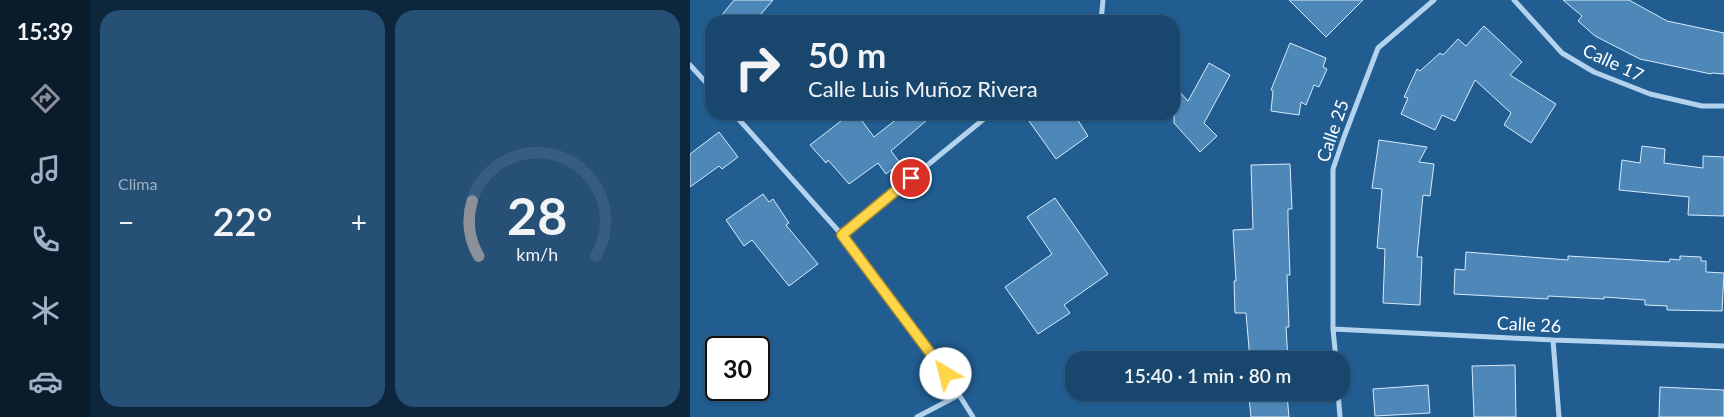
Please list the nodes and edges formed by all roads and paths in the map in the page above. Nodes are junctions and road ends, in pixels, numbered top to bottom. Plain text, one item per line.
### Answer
1 (1103, 0) edge
2 (1434, 0) edge
3 (1514, 0) edge
4 (1102, 15) edge
5 (690, 65) edge
6 (705, 81) edge
7 (1724, 106) edge
8 (739, 120) edge
9 (983, 120) edge
10 (842, 235) junction
11 (1333, 328) junction
12 (1553, 340) junction
13 (1724, 346) edge
14 (1335, 351) edge
15 (959, 395) junction
16 (1339, 401) edge
17 (917, 417) edge
18 (973, 417) edge
19 (1340, 417) edge
20 (1559, 417) edge

1 - 4 street
2 - 11 street, Calle 25
3 - 7 street, Calle 17
5 - 6 street
8 - 10 street
9 - 10 street
10 - 15 street
11 - 12 street, Calle 26
11 - 14 street, Calle 25
12 - 13 street, Calle 26
12 - 20 street
15 - 17 street
15 - 18 street
16 - 19 street

